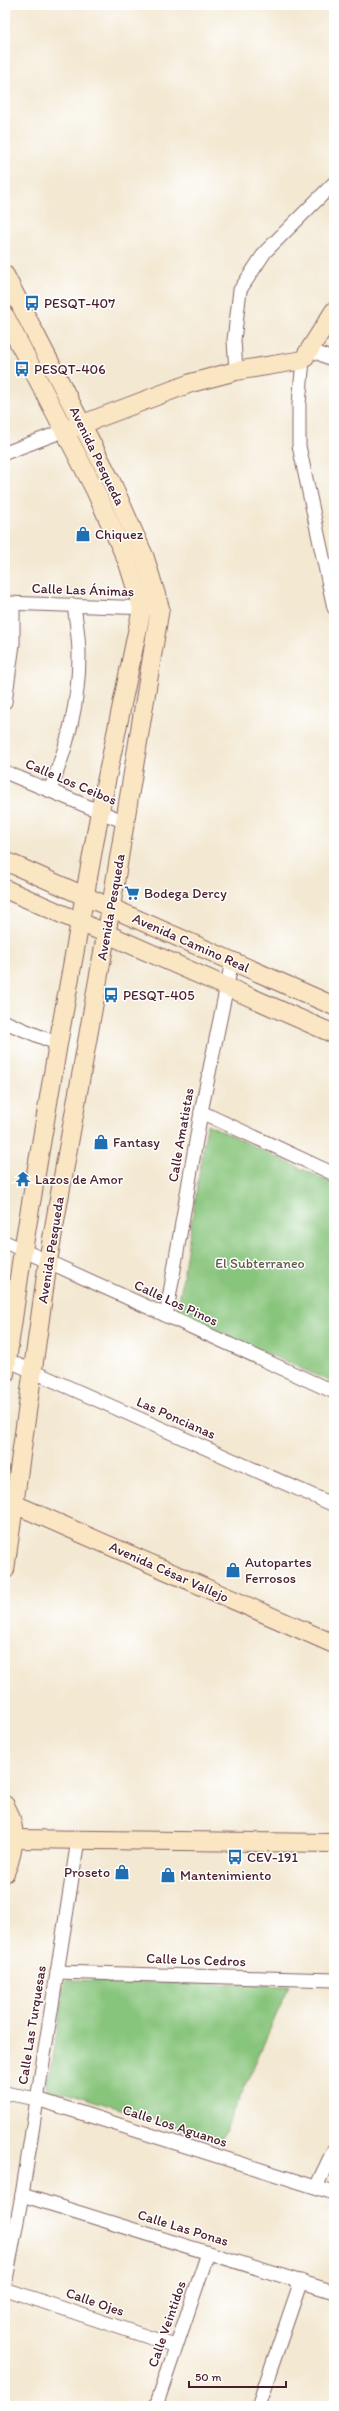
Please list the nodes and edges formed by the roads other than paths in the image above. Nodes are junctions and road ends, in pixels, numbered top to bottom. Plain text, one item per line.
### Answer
1 (334, 183) edge
2 (5, 275) edge
3 (334, 311) edge
4 (5, 316) edge
5 (34, 330) junction
6 (17, 339) junction
7 (307, 355) junction
8 (334, 360) edge
9 (236, 371) junction
10 (82, 424) junction
11 (66, 430) junction
12 (5, 453) edge
13 (9, 603) edge
14 (74, 605) junction
15 (142, 608) junction
16 (160, 608) junction
17 (334, 608) edge
18 (5, 702) edge
19 (5, 772) edge
20 (50, 790) junction
21 (100, 811) junction
22 (125, 822) junction
23 (5, 860) edge
24 (5, 889) edge
25 (85, 896) junction
26 (111, 907) junction
27 (81, 923) junction
28 (106, 934) junction
29 (232, 961) junction
30 (226, 985) junction
31 (334, 1006) edge
32 (5, 1022) edge
33 (334, 1034) edge
34 (58, 1044) junction
35 (51, 1083) junction
36 (78, 1089) junction
37 (201, 1112) junction
38 (334, 1174) edge
39 (5, 1242) edge
40 (23, 1250) junction
41 (48, 1261) junction
42 (166, 1316) junction
43 (6, 1364) edge
44 (32, 1371) junction
45 (334, 1392) edge
46 (9, 1502) edge
47 (334, 1505) edge
48 (5, 1570) edge
49 (334, 1644) edge
50 (5, 1805) edge
51 (15, 1839) junction
52 (78, 1840) junction
53 (334, 1843) edge
54 (5, 1873) edge
55 (57, 1972) junction
56 (334, 1980) edge
57 (5, 2093) edge
58 (37, 2099) junction
59 (334, 2149) edge
60 (316, 2187) junction
61 (334, 2193) edge
62 (22, 2194) junction
63 (208, 2253) junction
64 (301, 2281) junction
65 (5, 2287) edge
66 (334, 2292) edge
67 (175, 2346) junction
68 (156, 2406) edge
69 (258, 2406) edge

1 - 9 street
2 - 5 main road, Avenida Pesqueda
3 - 7 main road
4 - 6 main road, Avenida Pesqueda
5 - 6 main road
5 - 10 main road, Avenida Pesqueda
6 - 11 main road, Avenida Pesqueda
7 - 8 street
7 - 9 main road
7 - 17 street
9 - 10 main road
10 - 11 main road
10 - 16 main road, Avenida Pesqueda
11 - 12 street
11 - 15 main road, Avenida Pesqueda
13 - 14 street, Calle Las Ánimas
13 - 18 street
14 - 15 street, Calle Las Ánimas
14 - 20 street
15 - 16 street, Calle Las Ánimas
15 - 21 main road, Avenida Pesqueda
16 - 22 main road, Avenida Pesqueda
19 - 20 street, Calle Los Ceibos
20 - 21 street, Calle Los Ceibos
21 - 22 street, Calle Los Ceibos
21 - 25 main road, Avenida Pesqueda
22 - 26 main road, Avenida Pesqueda
23 - 25 main road, Avenida Camino Real
24 - 27 main road, Avenida Camino Real
25 - 26 main road, Avenida Camino Real
25 - 27 main road, Avenida Pesqueda
26 - 28 main road, Avenida Pesqueda
26 - 29 main road, Avenida Camino Real
27 - 28 main road, Avenida Camino Real
27 - 34 main road, Avenida Pesqueda
28 - 30 main road, Avenida Camino Real
28 - 36 main road, Avenida Pesqueda
29 - 30 street, Calle Amatistas
29 - 31 main road, Avenida Camino Real
30 - 33 main road, Avenida Camino Real
30 - 37 street, Calle Amatistas
32 - 34 street
34 - 35 main road, Avenida Pesqueda
35 - 36 main road
35 - 40 main road, Avenida Pesqueda
36 - 41 main road, Avenida Pesqueda
37 - 38 street
37 - 42 street, Calle Amatistas
39 - 40 street, Calle Los Pinos
40 - 41 street, Calle Los Pinos
40 - 43 main road, Avenida Pesqueda
41 - 42 street, Calle Los Pinos
41 - 44 main road, Avenida Pesqueda
42 - 45 street, Calle Los Pinos
43 - 44 street, Las Poncianas
44 - 46 main road, Avenida Pesqueda
44 - 47 street, Las Poncianas
46 - 48 main road, Avenida Pesqueda
46 - 49 main road, Avenida César Vallejo
50 - 51 main road
51 - 52 main road
51 - 54 main road
52 - 53 main road
52 - 55 street, Calle Las Turquesas
55 - 56 street, Calle Los Cedros
55 - 58 street, Calle Las Turquesas
57 - 58 street, Calle Los Aguanos
58 - 60 street, Calle Los Aguanos
58 - 62 street, Calle Las Turquesas
59 - 60 street
60 - 61 street, Calle Los Aguanos
62 - 63 street, Calle Las Ponas
62 - 65 street, Calle Las Turquesas
63 - 64 street, Calle Las Ponas
63 - 67 street, Calle Veintidos
64 - 66 street, Calle Las Ponas
64 - 69 street
65 - 67 street, Calle Ojes
67 - 68 street, Calle Veintidos

